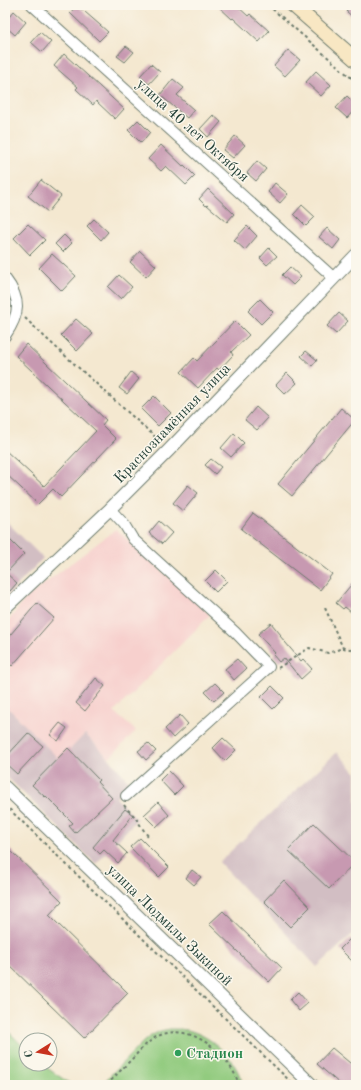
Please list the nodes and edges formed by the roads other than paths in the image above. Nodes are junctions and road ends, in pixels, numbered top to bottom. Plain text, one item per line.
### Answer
1 (32, 5) edge
2 (293, 5) edge
3 (356, 60) edge
4 (356, 255) edge
5 (5, 278) edge
6 (334, 278) junction
7 (5, 336) edge
8 (110, 509) junction
9 (5, 608) edge
10 (5, 787) edge
11 (126, 796) road end
12 (312, 1085) edge

1 - 6 street, улица 40 лет Октября
2 - 3 main road
4 - 6 street, Краснознамённая улица
5 - 7 street
6 - 8 street, Краснознамённая улица
8 - 9 street, Краснознамённая улица
8 - 11 street
10 - 12 street, улица Людмилы Зыкиной

